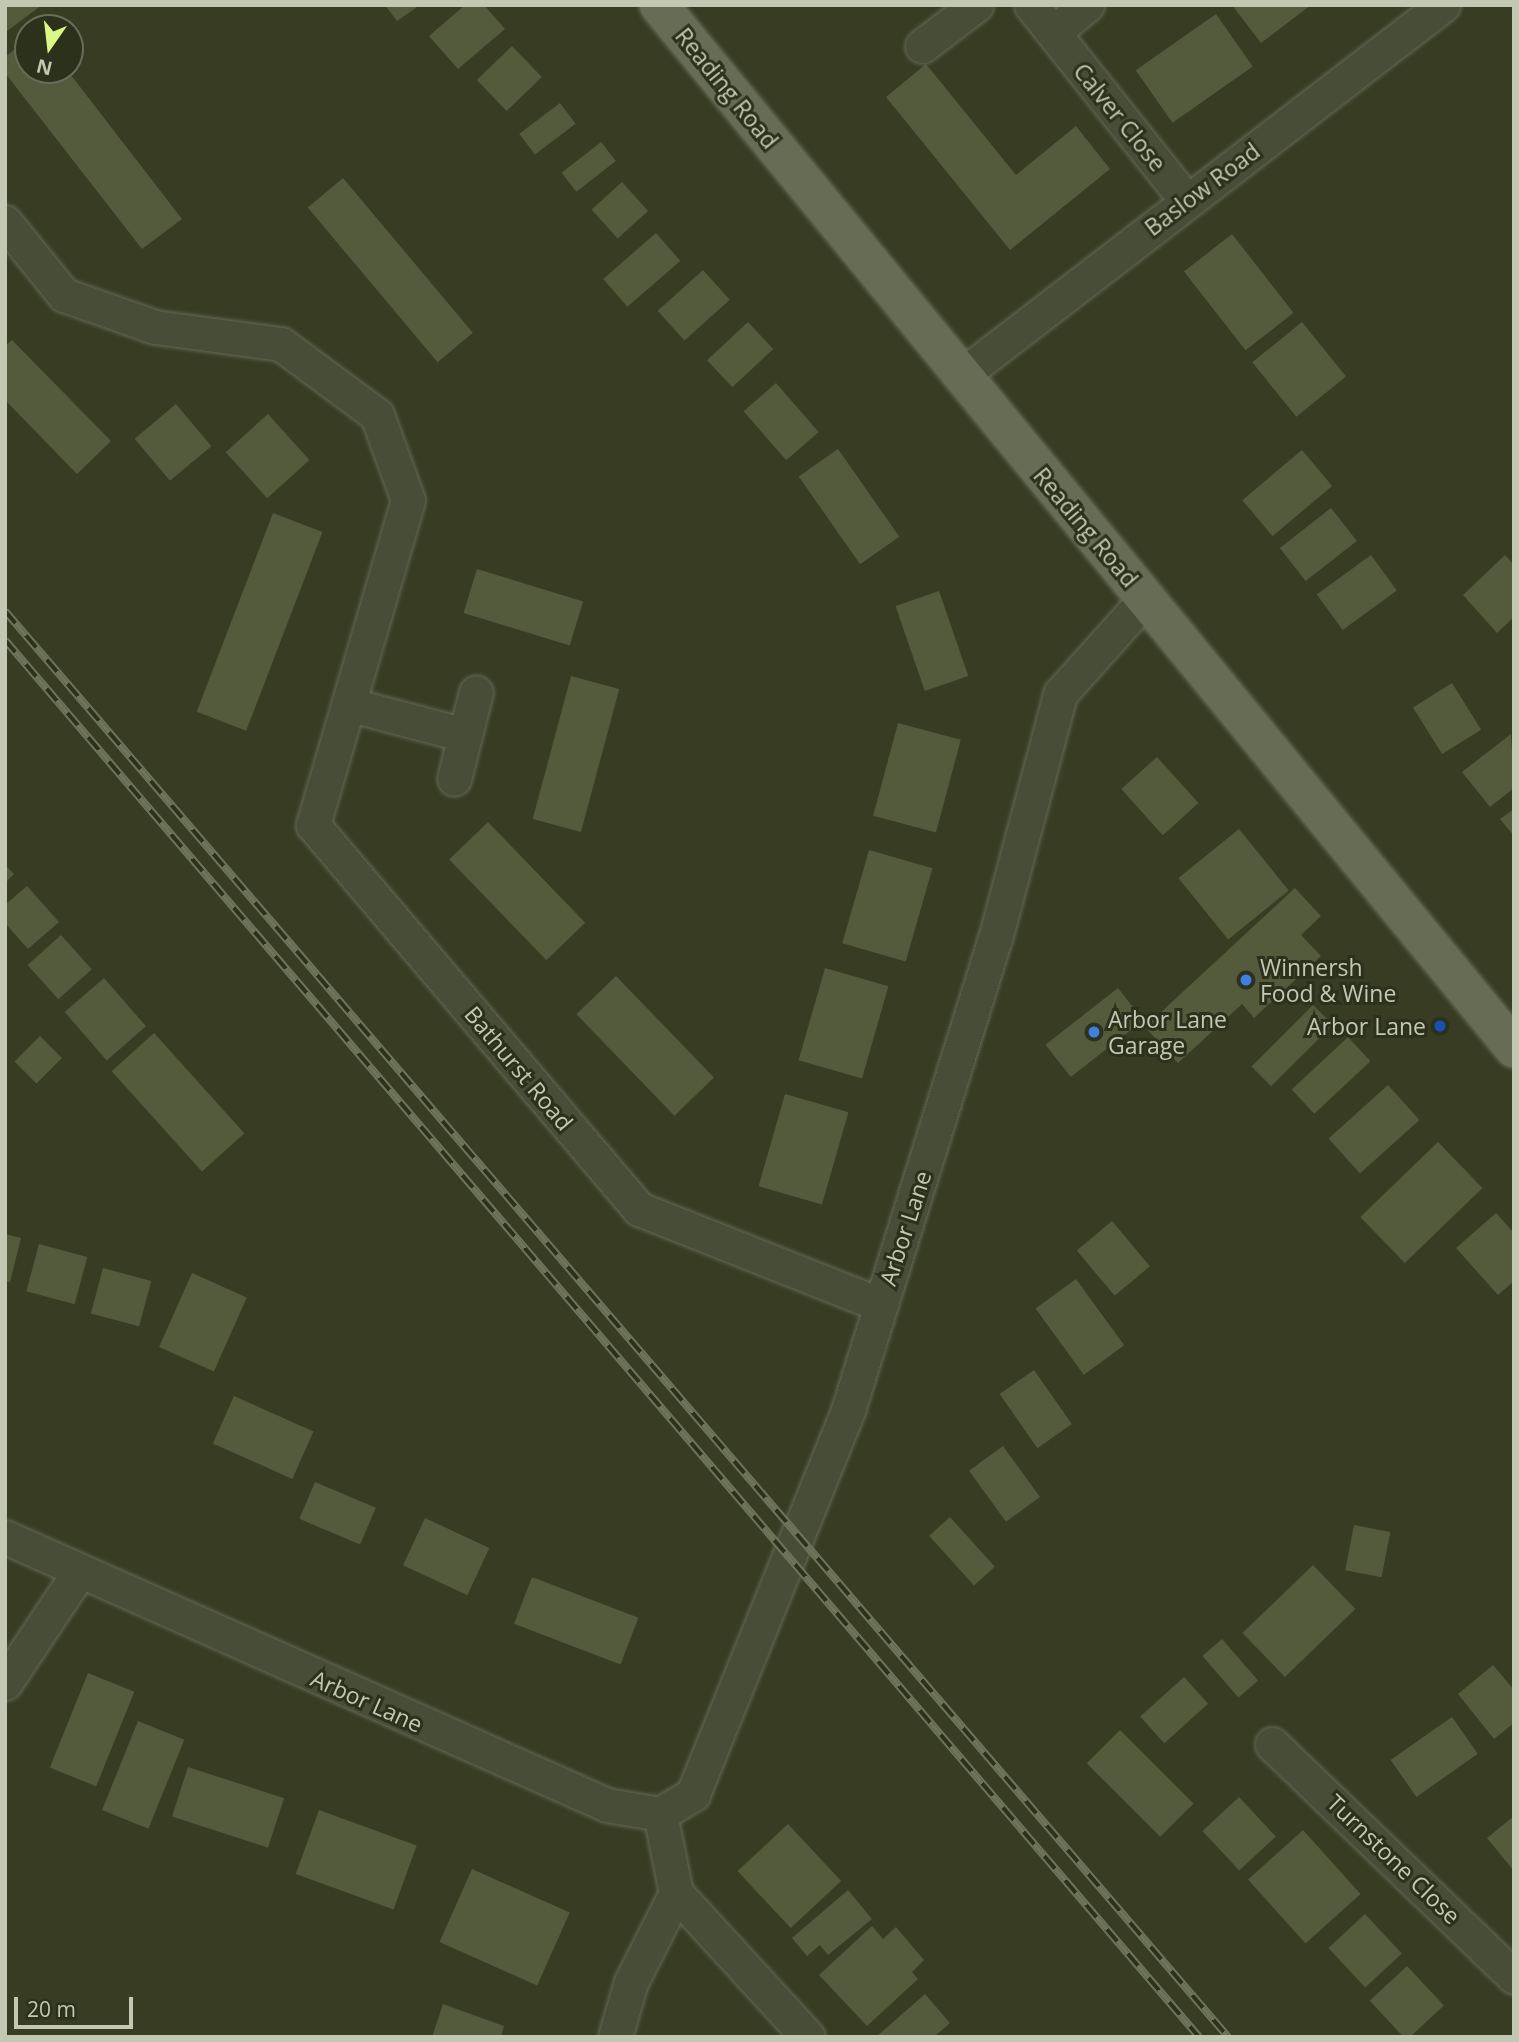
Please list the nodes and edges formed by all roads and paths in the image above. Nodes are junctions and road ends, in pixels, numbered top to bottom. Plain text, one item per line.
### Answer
1 (659, 5) edge
2 (976, 5) edge
3 (1031, 5) edge
4 (1087, 5) edge
5 (1443, 5) edge
6 (1054, 32) junction
7 (922, 46) dead end
8 (1187, 201) junction
9 (5, 222) edge
10 (962, 375) junction
11 (1146, 598) junction
12 (476, 692) dead end
13 (351, 705) junction
14 (465, 735) junction
15 (454, 779) dead end
16 (1514, 1048) edge
17 (881, 1306) junction
18 (5, 1537) edge
19 (79, 1572) junction
20 (5, 1683) edge
21 (1272, 1744) dead end
22 (660, 1814) junction
23 (676, 1893) junction
24 (1514, 1978) edge
25 (615, 2037) edge
26 (807, 2037) edge

1 - 10 main road, Reading Road
2 - 7 street
3 - 6 street, Calver Close
4 - 6 street
5 - 8 street, Baslow Road
6 - 8 street, Calver Close
8 - 10 street, Baslow Road
9 - 13 street, Bathurst Road
10 - 11 main road, Reading Road
11 - 16 main road, Reading Road
11 - 17 street, Arbor Lane
12 - 14 street
13 - 14 street
13 - 17 street, Bathurst Road
14 - 15 street
17 - 22 street, Arbor Lane
18 - 19 street, Arbor Lane
19 - 20 street
19 - 22 street, Arbor Lane
21 - 24 street, Turnstone Close
22 - 23 street
23 - 25 street
23 - 26 street

